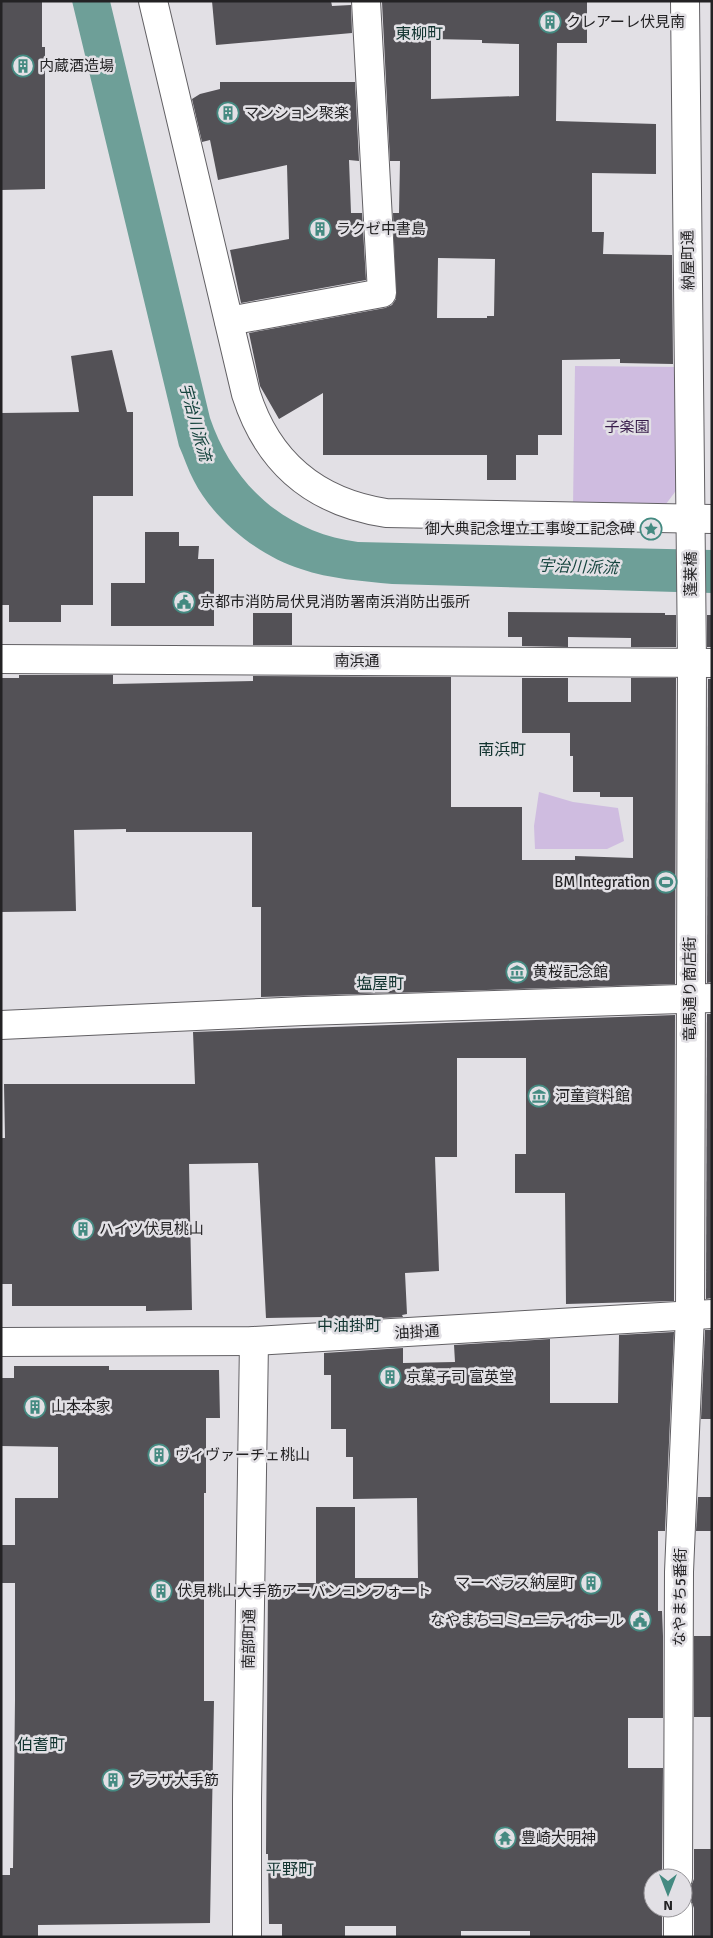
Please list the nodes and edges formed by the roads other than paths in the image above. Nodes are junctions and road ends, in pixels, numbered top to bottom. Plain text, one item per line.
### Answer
1 (153, 1) edge
2 (366, 1) edge
3 (685, 1) edge
4 (229, 321) junction
5 (698, 523) edge
6 (1, 660) edge
7 (702, 663) edge
8 (701, 998) edge
9 (1, 1025) edge
10 (701, 1315) edge
11 (254, 1341) junction
12 (1, 1342) edge
13 (678, 1868) edge
14 (678, 1918) edge
15 (247, 1937) edge
16 (678, 1937) edge

1 - 4 street
2 - 4 street
3 - 5 street, 納屋町通
4 - 5 street
5 - 7 street, 蓬莱橋
6 - 7 street, 南浜通
7 - 8 street, 竜馬通り商店街
8 - 9 street
8 - 10 street, 竜馬通り商店街
10 - 11 street, 油掛通
10 - 13 street, なやまち5番街
11 - 12 street, 油掛通
11 - 15 street, 南部町通
14 - 16 street

